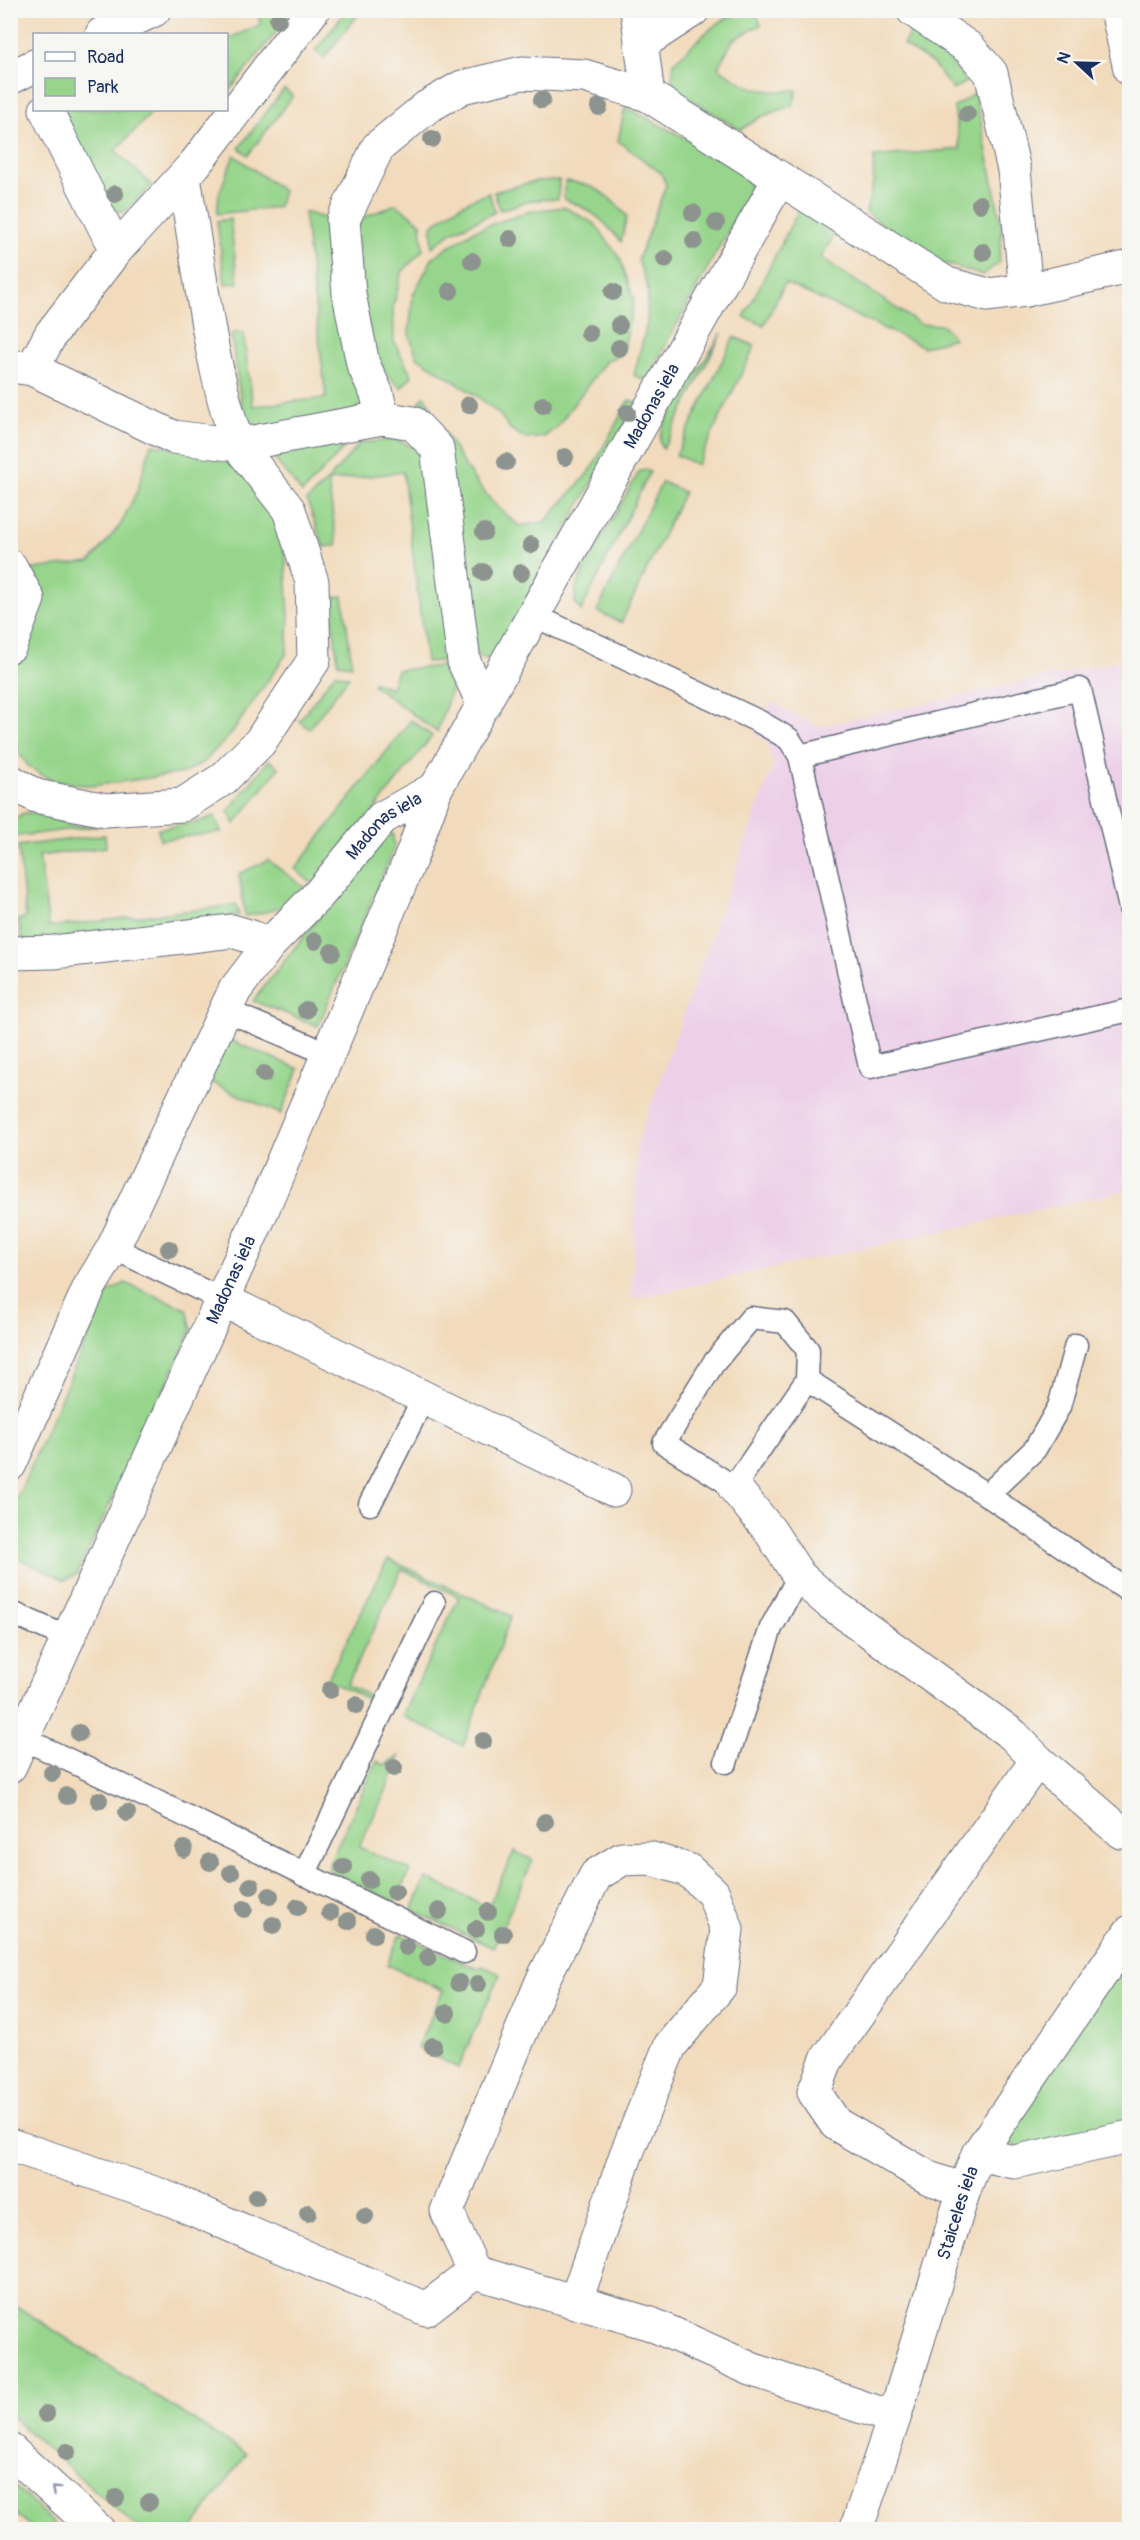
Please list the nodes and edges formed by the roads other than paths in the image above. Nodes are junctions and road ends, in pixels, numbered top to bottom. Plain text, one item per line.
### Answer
1 (154, 10) edge
2 (314, 10) edge
3 (637, 10) edge
4 (693, 10) edge
5 (913, 10) edge
6 (1117, 10) edge
7 (104, 33) edge
8 (641, 44) junction
9 (1130, 69) edge
10 (648, 95) junction
11 (46, 111) edge
12 (184, 178) junction
13 (780, 178) junction
14 (116, 250) junction
15 (1130, 267) edge
16 (1026, 290) junction
17 (21, 368) edge
18 (382, 418) junction
19 (238, 445) junction
20 (10, 566) edge
21 (535, 616) junction
22 (10, 646) edge
23 (484, 705) junction
24 (800, 756) junction
25 (11, 781) edge
26 (436, 788) junction
27 (1130, 908) edge
28 (269, 945) junction
29 (10, 953) edge
30 (225, 1010) junction
31 (1130, 1010) edge
32 (328, 1054) junction
33 (113, 1248) junction
34 (223, 1300) junction
35 (1076, 1345) dead end
36 (807, 1380) junction
37 (424, 1397) junction
38 (10, 1464) edge
39 (734, 1487) junction
40 (614, 1490) dead end
41 (987, 1495) junction
42 (370, 1504) dead end
43 (799, 1576) junction
44 (1130, 1592) edge
45 (434, 1604) dead end
46 (10, 1612) edge
47 (68, 1638) junction
48 (17, 1753) edge
49 (1037, 1760) junction
50 (726, 1762) dead end
51 (1127, 1834) edge
52 (304, 1875) junction
53 (1130, 1932) edge
54 (464, 1952) dead end
55 (1130, 2138) edge
56 (10, 2145) edge
57 (978, 2154) junction
58 (964, 2190) junction
59 (474, 2272) junction
60 (574, 2302) junction
61 (894, 2418) junction
62 (10, 2450) edge
63 (98, 2529) edge
64 (856, 2529) edge

1 - 7 street
2 - 12 street
3 - 8 street
4 - 8 street
5 - 16 street
6 - 9 street
8 - 10 street
10 - 13 street
10 - 18 street
11 - 14 street
12 - 14 street
12 - 19 street
13 - 16 street
13 - 21 street, Madonas iela
14 - 17 street
15 - 16 street
17 - 19 street
18 - 19 street
18 - 23 street
19 - 25 street
20 - 22 street
21 - 23 street, Madonas iela
21 - 24 lane
23 - 26 street, Madonas iela
24 - 27 lane
24 - 31 lane
26 - 28 street, Madonas iela
26 - 32 street, Madonas iela
28 - 29 street
28 - 30 street, Madonas iela
30 - 32 lane
30 - 33 street, Madonas iela
32 - 34 street, Madonas iela
33 - 34 lane
33 - 38 street, Madonas iela
34 - 37 street
34 - 47 street, Madonas iela
35 - 41 lane
36 - 39 lane
36 - 39 lane
36 - 41 lane
37 - 40 street
37 - 42 lane
39 - 43 street
41 - 44 lane
43 - 49 street
43 - 50 lane
45 - 52 lane
46 - 47 lane
47 - 48 street, Madonas iela
48 - 52 lane
49 - 51 street
49 - 58 street
52 - 54 lane
53 - 57 street, Staiceles iela
55 - 57 street
56 - 59 street
57 - 58 street, Staiceles iela
58 - 61 street, Staiceles iela
59 - 60 street
59 - 60 street
60 - 61 street
61 - 64 street, Staiceles iela
63 -> 62 street

